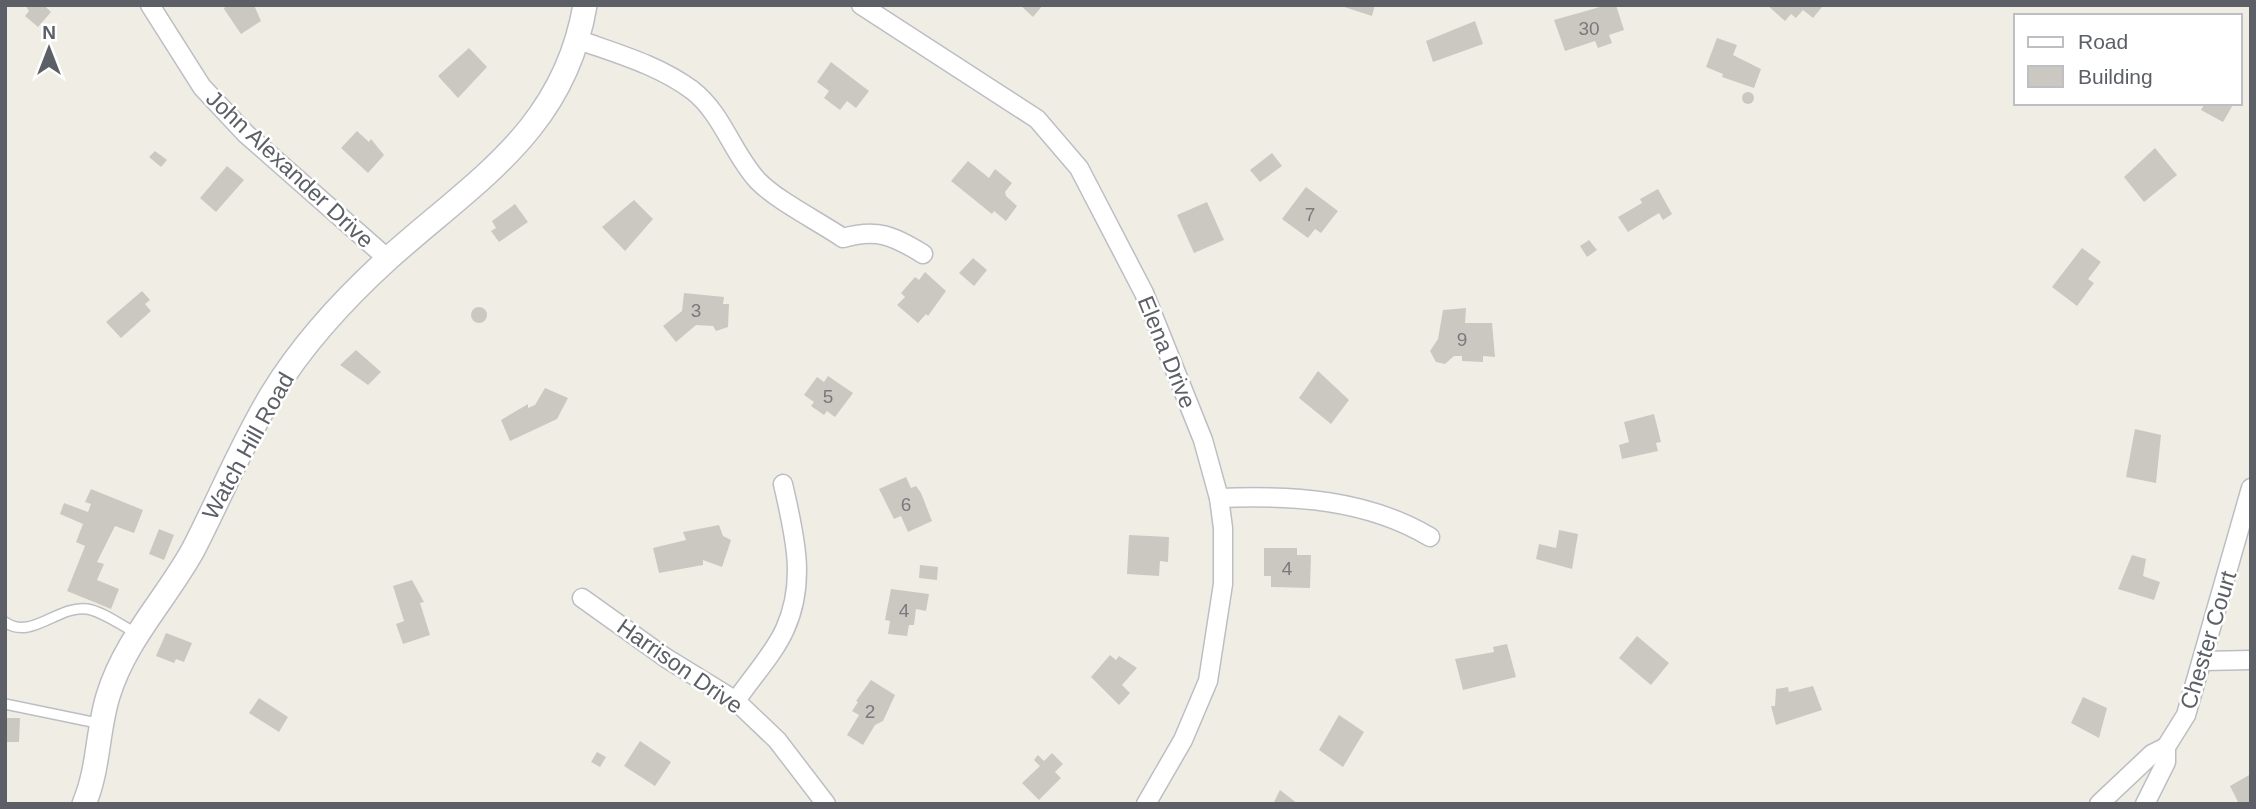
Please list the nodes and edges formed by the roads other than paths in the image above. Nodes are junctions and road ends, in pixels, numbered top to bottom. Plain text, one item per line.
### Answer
1 (150, 5) edge
2 (584, 5) edge
3 (861, 5) edge
4 (579, 40) junction
5 (923, 254) dead end
6 (388, 259) junction
7 (783, 484) dead end
8 (2251, 488) edge
9 (1219, 498) junction
10 (1430, 537) dead end
11 (582, 598) dead end
12 (5, 622) edge
13 (137, 633) junction
14 (2203, 660) junction
15 (2251, 660) edge
16 (736, 701) junction
17 (5, 704) edge
18 (103, 724) junction
19 (2166, 747) junction
20 (84, 804) edge
21 (826, 804) edge
22 (1146, 804) edge
23 (2099, 804) edge
24 (2145, 804) edge

1 - 6 street, John Alexander Drive
2 - 4 street, Watch Hill Road
3 - 9 street, Elena Drive
4 - 5 street
4 - 6 street, Watch Hill Road
6 - 13 street, Watch Hill Road
7 - 16 street
8 - 14 street, Chester Court
9 - 10 street
9 - 22 street, Elena Drive
11 - 16 street, Harrison Drive
12 - 13 lane
13 - 18 street, Watch Hill Road
14 - 15 street
14 - 19 street, Chester Court
16 - 21 street, Harrison Drive
17 - 18 lane
18 - 20 street, Watch Hill Road
19 - 23 street, Chester Court
19 - 24 street, Chester Court

